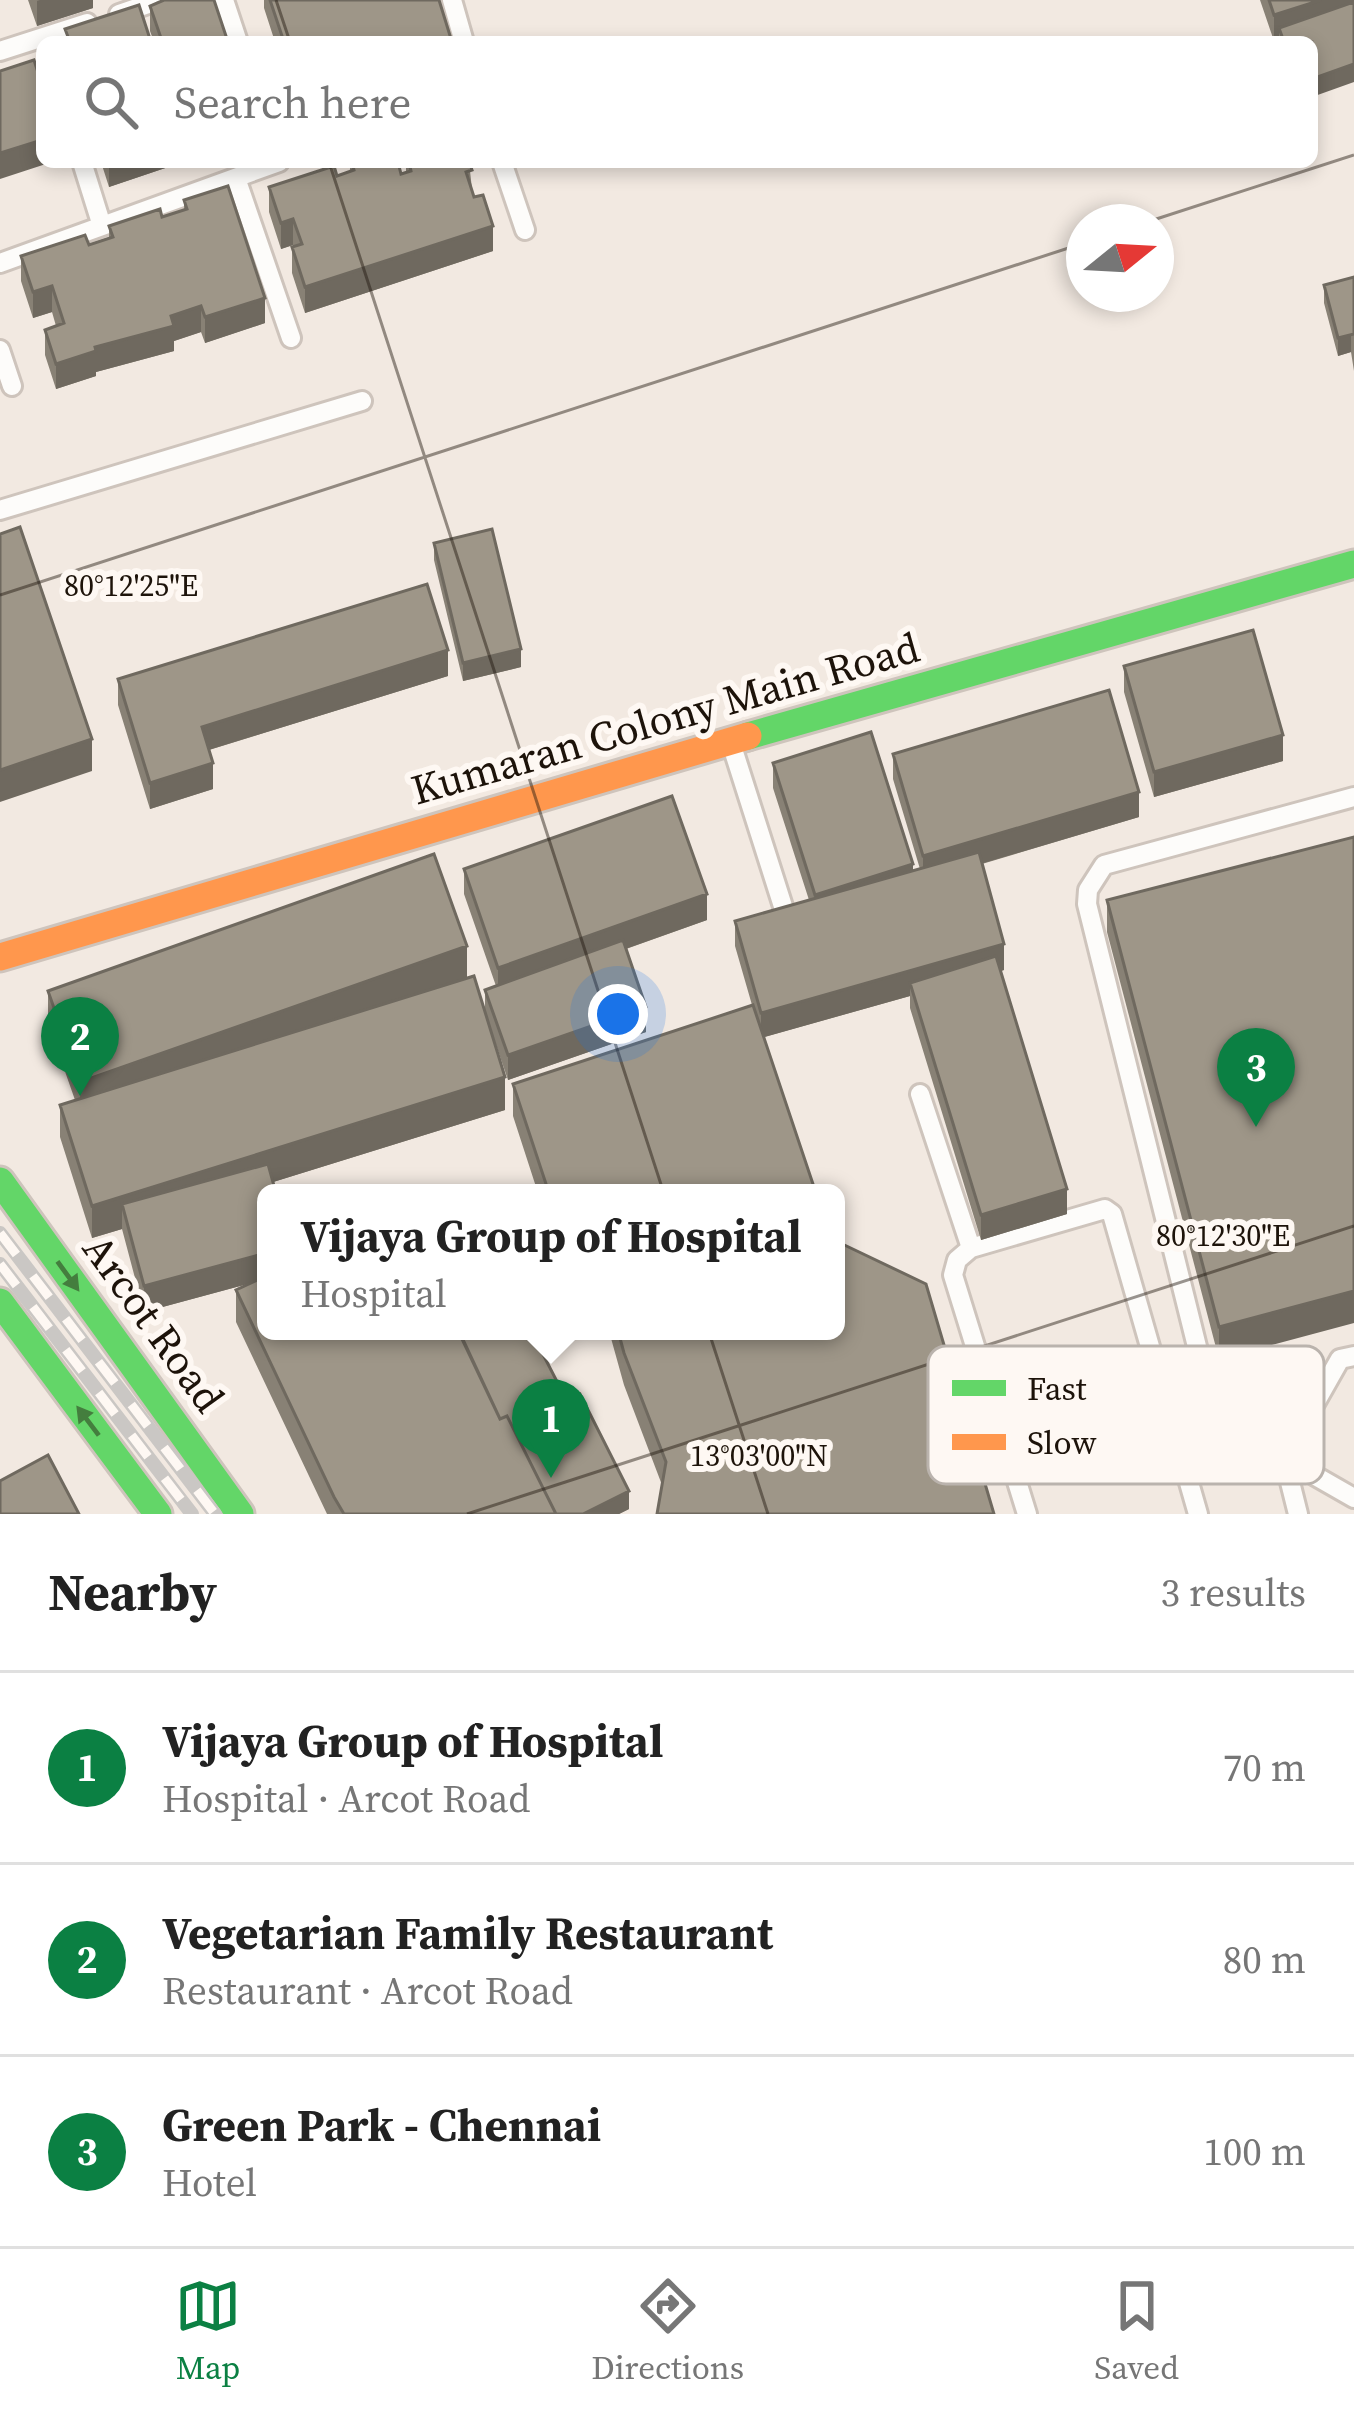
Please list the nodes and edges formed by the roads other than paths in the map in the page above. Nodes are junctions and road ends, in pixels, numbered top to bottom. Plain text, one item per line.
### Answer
1 (160, 0) edge
2 (224, 0) edge
3 (452, 0) edge
4 (52, 36) edge
5 (236, 36) edge
6 (462, 36) edge
7 (36, 41) edge
8 (0, 51) edge
9 (84, 168) edge
10 (263, 168) edge
11 (504, 168) edge
12 (236, 178) junction
13 (102, 226) junction
14 (525, 230) dead end
15 (0, 263) edge
16 (291, 338) dead end
17 (0, 350) edge
18 (12, 386) dead end
19 (362, 401) dead end
20 (0, 510) edge
21 (1354, 564) edge
22 (731, 741) junction
23 (1354, 797) edge
24 (787, 920) edge
25 (0, 957) edge
26 (920, 1094) dead end
27 (0, 1181) edge
28 (971, 1248) junction
29 (0, 1302) edge
30 (975, 1346) edge
31 (1148, 1346) edge
32 (1197, 1346) edge
33 (1354, 1356) edge
34 (1324, 1387) edge
35 (1324, 1481) edge
36 (1018, 1484) edge
37 (1189, 1484) edge
38 (1290, 1484) edge
39 (1354, 1498) edge
40 (158, 1514) edge
41 (240, 1514) edge
42 (1027, 1514) edge
43 (1198, 1514) edge
44 (1298, 1514) edge

1 - 4 lane
2 - 5 lane
3 - 6 lane
7 - 8 lane
9 - 13 lane
10 - 12 lane
11 - 14 lane
12 - 13 lane
12 - 16 lane
13 - 15 lane
17 - 18 lane
19 - 20 lane
21 - 22 street, Kumaran Colony Main Road
22 - 24 lane
22 - 25 street, Kumaran Colony Main Road
23 - 32 lane
26 - 28 lane
27 -> 41 street, Arcot Road
28 - 30 lane
28 - 31 lane
40 -> 29 street
33 - 34 lane
35 - 39 lane
36 - 42 lane
37 - 43 lane
38 - 44 lane

